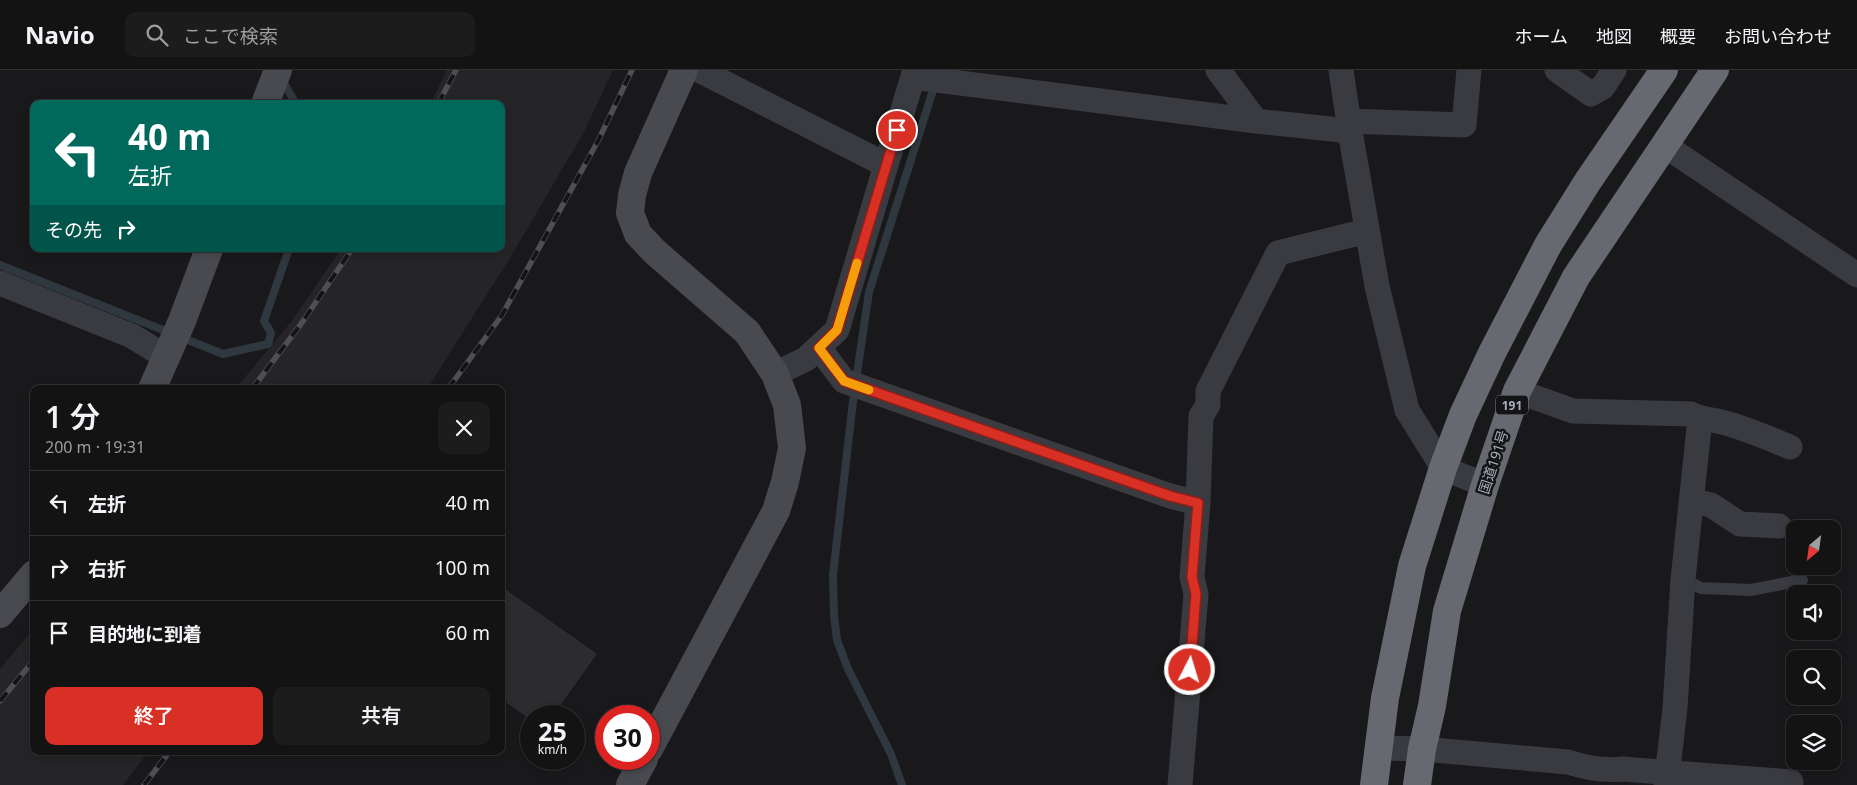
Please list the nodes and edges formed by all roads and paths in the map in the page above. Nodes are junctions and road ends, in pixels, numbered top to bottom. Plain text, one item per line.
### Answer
1 (684, 70) edge
2 (699, 70) edge
3 (1218, 70) edge
4 (1341, 70) edge
5 (1469, 70) edge
6 (1557, 70) edge
7 (1614, 70) edge
8 (1664, 70) edge
9 (1715, 70) edge
10 (917, 75) edge
11 (1256, 121) junction
12 (1349, 126) junction
13 (1664, 145) junction
14 (886, 165) junction
15 (1367, 231) junction
16 (208, 252) edge
17 (1857, 276) edge
18 (0, 283) edge
19 (819, 348) junction
20 (169, 352) junction
21 (775, 374) junction
22 (154, 385) edge
23 (1517, 391) junction
24 (1700, 419) junction
25 (1790, 447) dead end
26 (1443, 468) junction
27 (1485, 485) junction
28 (1692, 501) junction
29 (1198, 503) junction
30 (1779, 526) dead end
31 (30, 579) edge
32 (1683, 580) junction
33 (1802, 580) dead end
34 (0, 614) edge
35 (660, 728) edge
36 (1379, 748) junction
37 (1422, 750) junction
38 (638, 770) edge
39 (1667, 779) edge
40 (1792, 782) dead end
41 (630, 785) edge
42 (1180, 785) edge
43 (1374, 785) edge
44 (1417, 785) edge

1 - 21 street
2 - 14 street
3 - 11 street
4 - 12 street
5 - 12 street
6 - 7 street
8 - 26 highway
9 - 13 highway, 国道191号 / 191
10 - 11 street
10 - 14 street
11 - 12 street
12 - 15 street
13 - 17 street
13 - 23 highway, 国道191号 / 191
14 - 19 street
15 - 26 street
15 - 29 street
16 - 20 street
18 - 20 street
19 - 21 street
19 - 29 street
20 - 22 street
21 - 35 street
23 - 24 street
23 - 27 highway, 国道191号 / 191
24 - 25 street
24 - 28 street
26 - 27 street
26 - 36 highway
27 - 37 highway, 国道191号 / 191
28 - 30 street
28 - 32 street
29 - 42 street
31 - 34 street
32 - 33 lane
32 - 39 street
36 - 37 street
36 - 43 highway
37 - 39 street
37 - 44 highway, 国道191号 / 191
38 - 41 street
39 - 40 street

